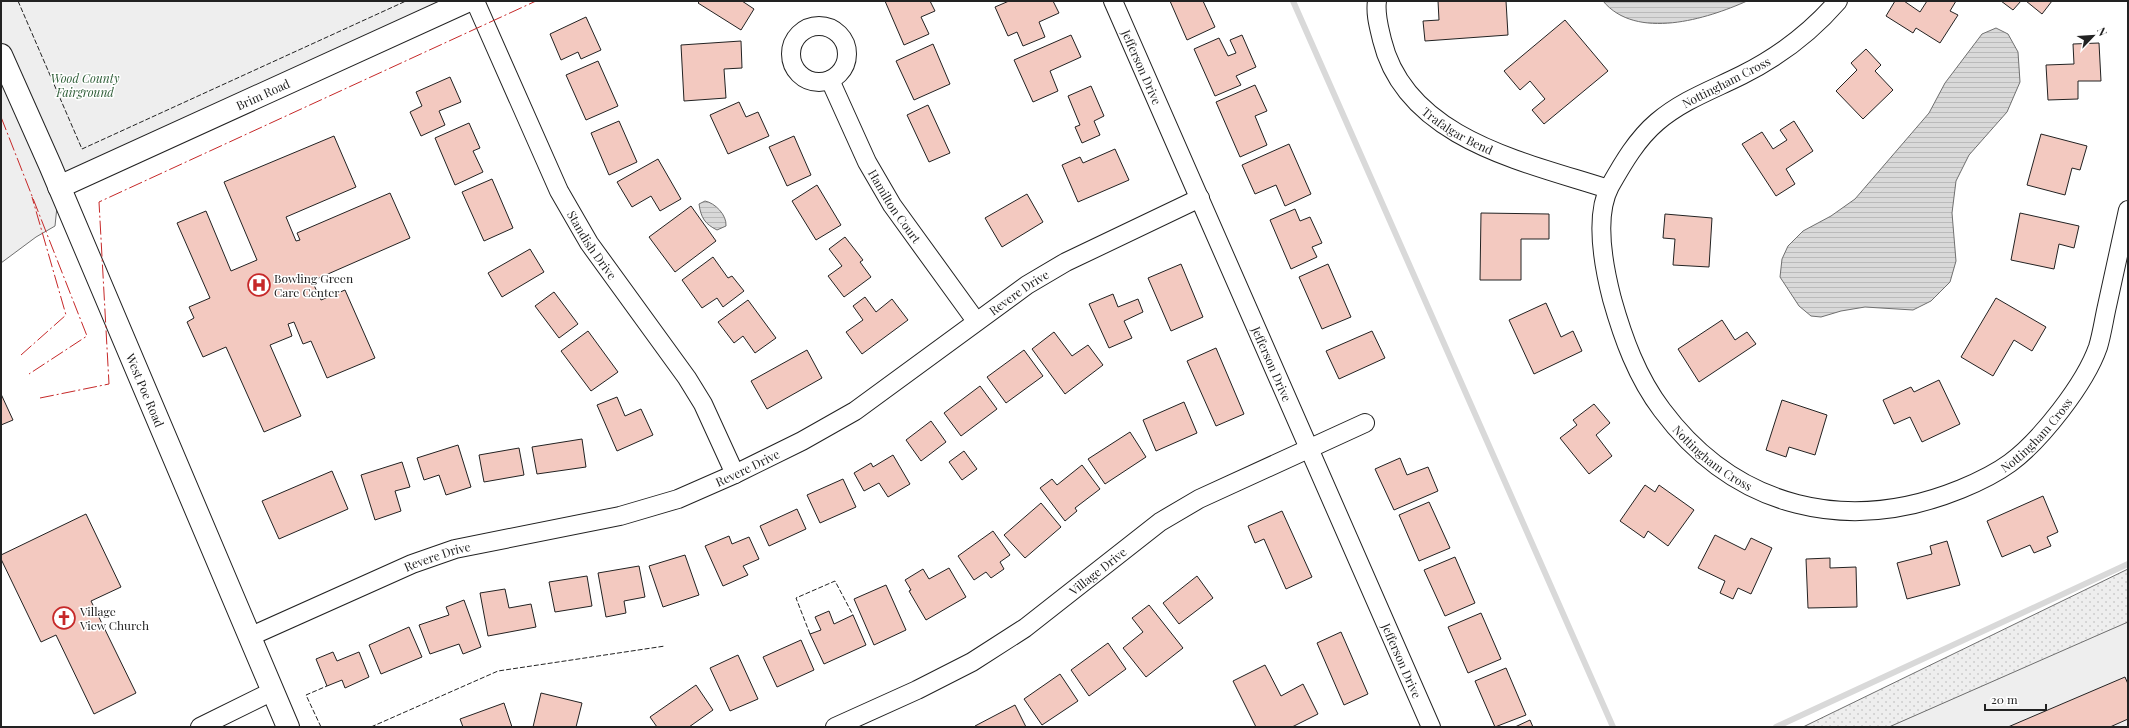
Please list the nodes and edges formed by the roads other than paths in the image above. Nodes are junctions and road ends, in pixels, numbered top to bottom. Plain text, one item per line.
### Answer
1 (467, 1) edge
2 (475, 1) edge
3 (1113, 1) edge
4 (1376, 1) edge
5 (1838, 1) edge
6 (1, 55) edge
7 (830, 80) dead end
8 (59, 187) junction
9 (1608, 189) junction
10 (1200, 198) junction
11 (2128, 210) edge
12 (976, 322) junction
13 (1365, 423) dead end
14 (1309, 449) junction
15 (736, 474) junction
16 (249, 637) junction
17 (272, 691) junction
18 (1429, 726) edge
19 (200, 727) edge
20 (288, 727) edge
21 (835, 727) edge

1 - 8 main road, Brim Road
2 - 15 street, Standish Drive
3 - 10 street, Jefferson Drive
4 - 9 street, Trafalgar Bend
5 - 9 street, Nottingham Cross
6 - 8 main road, West Poe Road
7 - 12 street, Hamilton Court
8 - 16 main road, West Poe Road
9 - 11 street, Nottingham Cross
10 - 12 street, Revere Drive
10 - 14 street, Jefferson Drive
12 - 15 street, Revere Drive
13 - 14 street, Village Drive
14 - 18 street, Jefferson Drive
14 - 21 street, Village Drive
15 - 16 street, Revere Drive
16 - 17 main road, West Poe Road
17 - 19 street
17 - 20 main road, West Poe Road

